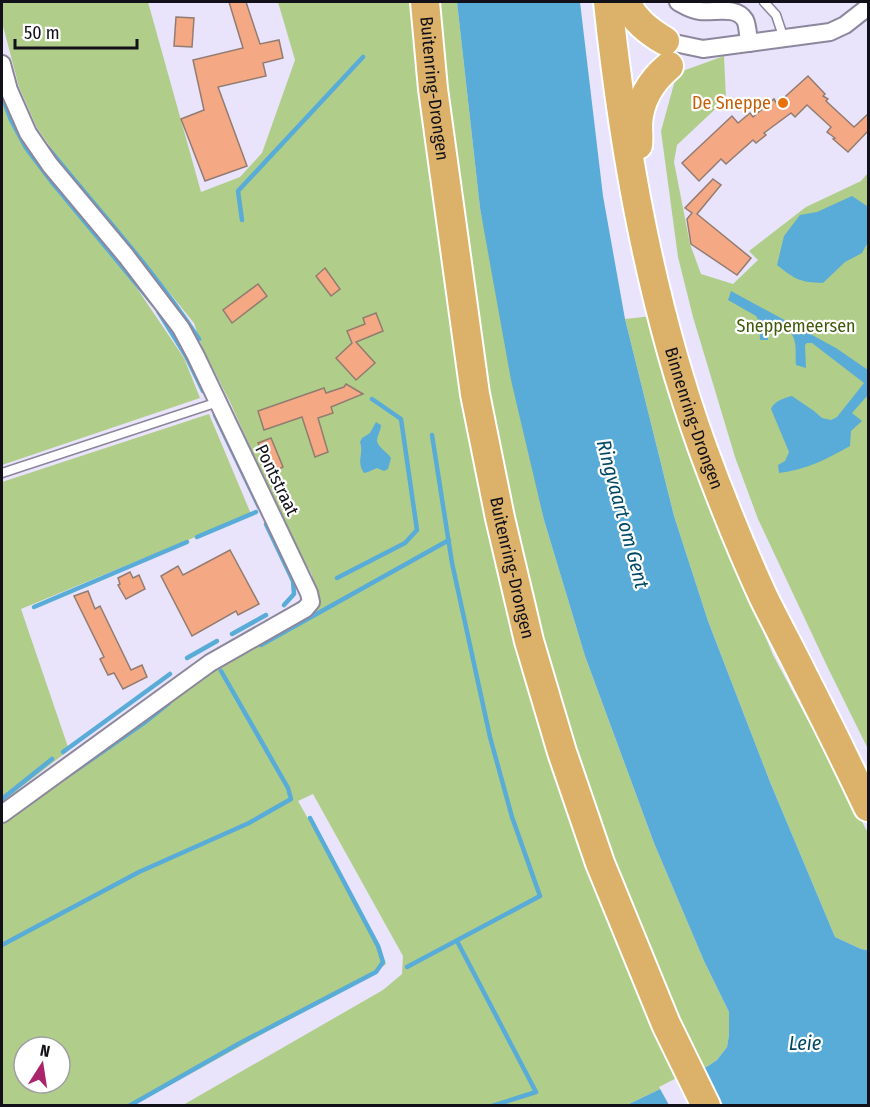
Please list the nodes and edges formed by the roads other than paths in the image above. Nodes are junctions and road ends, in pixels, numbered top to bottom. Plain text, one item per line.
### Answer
1 (425, 2) edge
2 (608, 2) edge
3 (626, 2) edge
4 (678, 2) edge
5 (764, 2) edge
6 (868, 8) edge
7 (783, 39) junction
8 (749, 43) junction
9 (703, 49) junction
10 (667, 54) junction
11 (2, 64) edge
12 (630, 166) junction
13 (218, 402) junction
14 (2, 473) edge
15 (868, 807) edge
16 (2, 814) edge
17 (706, 1106) edge

1 - 17 highway, Buitenring-Drongen
2 - 12 highway, Binnenring-Drongen
3 - 10 highway
4 - 8 street
5 - 7 lane
6 - 7 street
7 - 8 street
8 - 9 street
9 - 10 street
9 - 10 street
10 - 12 highway
11 - 13 street, Pontstraat
12 - 15 highway, Binnenring-Drongen
13 - 14 lane
13 - 16 street, Pontstraat

